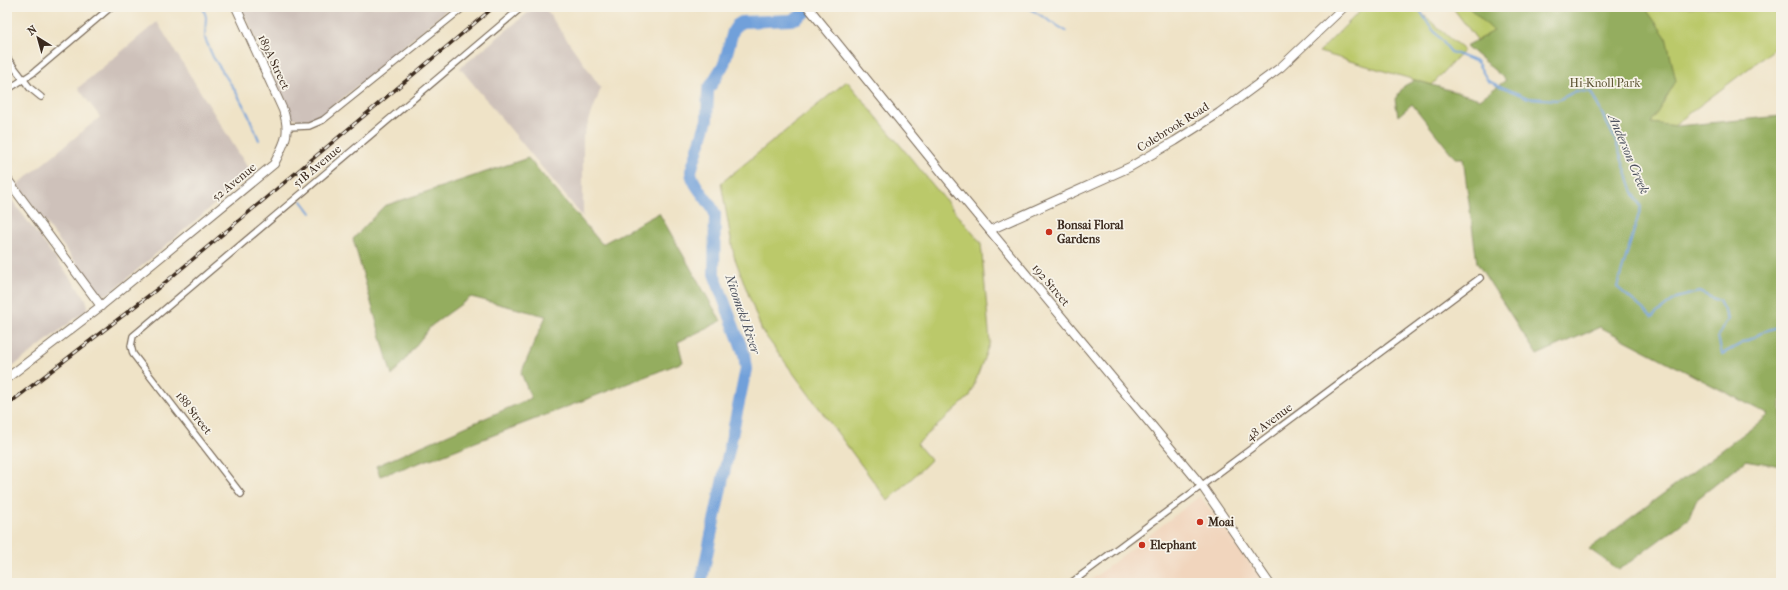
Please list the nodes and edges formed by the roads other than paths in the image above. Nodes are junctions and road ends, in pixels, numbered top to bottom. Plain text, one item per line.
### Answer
1 (111, 7) edge
2 (236, 7) edge
3 (464, 7) edge
4 (522, 7) edge
5 (808, 7) edge
6 (1344, 7) edge
7 (7, 58) edge
8 (24, 80) junction
9 (7, 90) edge
10 (41, 96) dead end
11 (288, 127) junction
12 (7, 179) edge
13 (990, 230) junction
14 (1480, 278) dead end
15 (102, 306) junction
16 (131, 346) joint
17 (7, 378) edge
18 (1202, 486) junction
19 (241, 494) dead end
20 (1071, 583) edge
21 (1269, 583) edge

1 - 8 street
2 - 11 street, 189A Street
3 - 11 street
4 - 16 street, 51B Avenue
5 - 13 street, 192 Street
6 - 13 street, Colebrook Road
7 - 8 street
8 - 9 street
8 - 10 street
11 - 15 street, 52 Avenue
12 - 15 street
13 - 18 street, 192 Street
14 - 18 street, 48 Avenue
15 - 17 street, 52 Avenue
16 - 19 street, 188 Street
18 - 20 street, 48 Avenue
18 - 21 street, 192 Street

